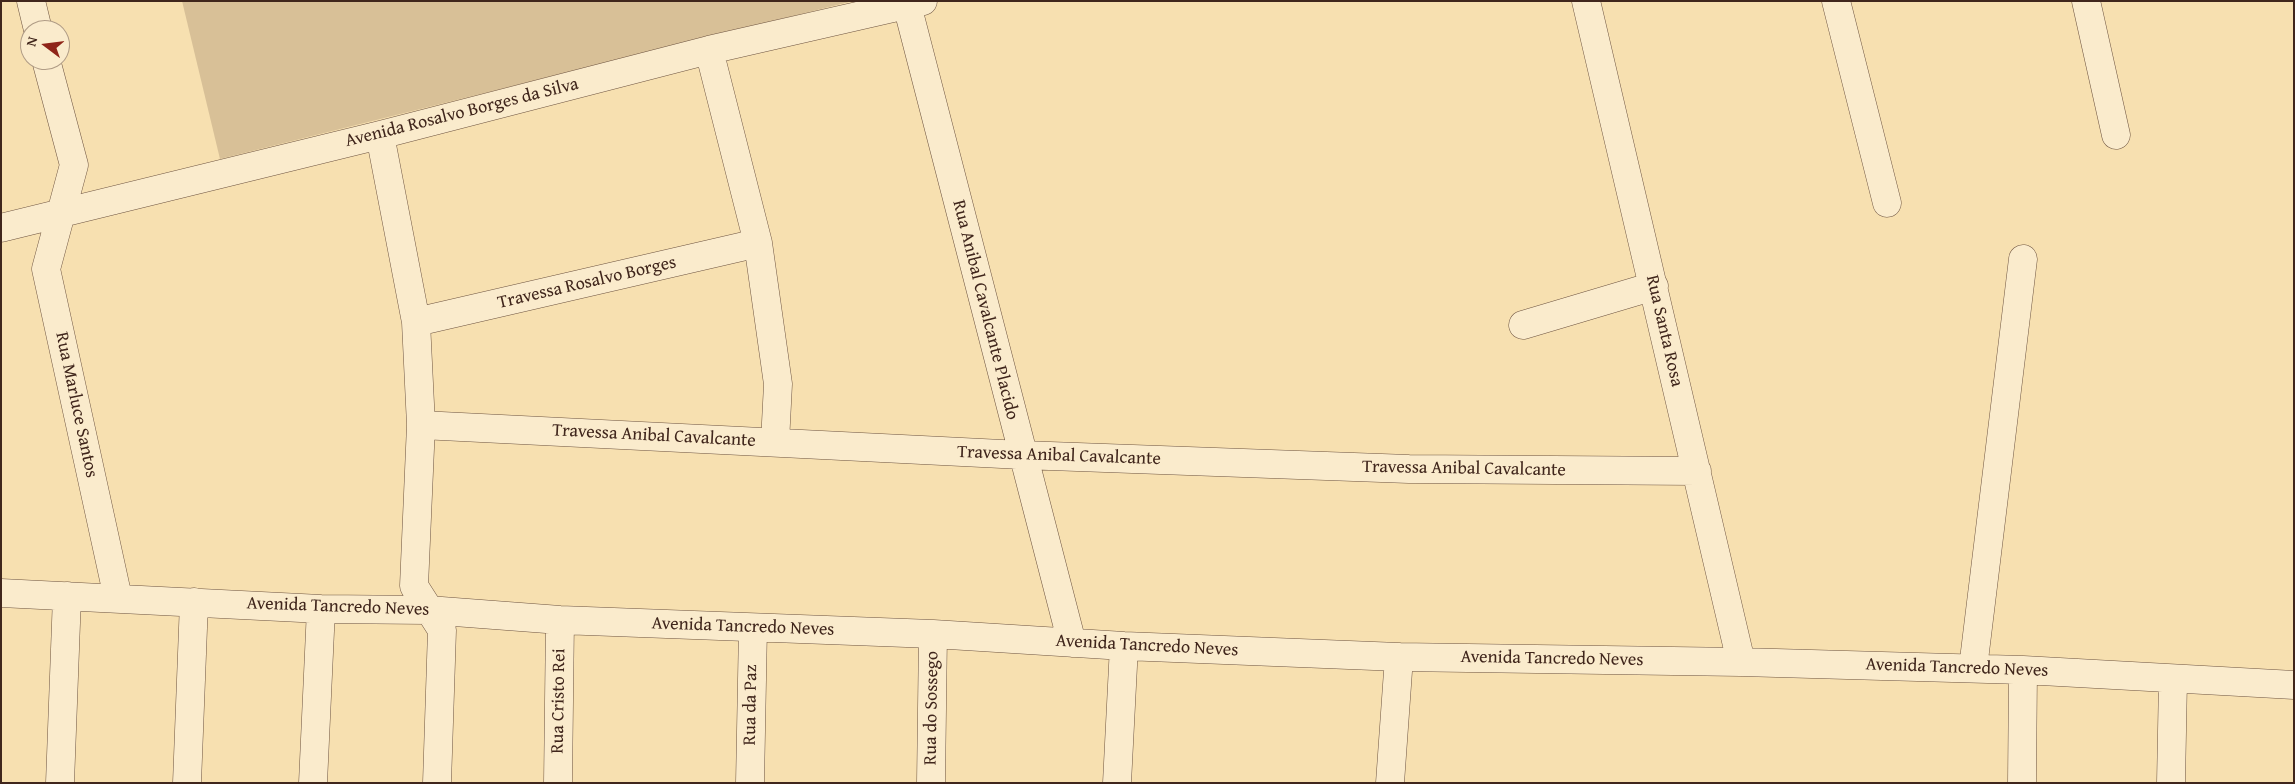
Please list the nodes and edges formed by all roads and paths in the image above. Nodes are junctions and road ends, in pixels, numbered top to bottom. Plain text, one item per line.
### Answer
1 (31, 1) edge
2 (1586, 1) edge
3 (1836, 1) edge
4 (2086, 1) edge
5 (912, 3) edge
6 (36, 20) edge
7 (709, 50) junction
8 (49, 70) edge
9 (380, 135) junction
10 (2116, 135) dead end
11 (1887, 202) dead end
12 (60, 213) junction
13 (1, 228) edge
14 (758, 243) junction
15 (2024, 259) dead end
16 (1654, 286) junction
17 (416, 322) junction
18 (1523, 325) dead end
19 (421, 424) junction
20 (775, 442) junction
21 (1022, 455) junction
22 (1697, 471) junction
23 (1, 593) edge
24 (67, 596) junction
25 (118, 598) junction
26 (194, 602) junction
27 (321, 609) junction
28 (428, 610) junction
29 (560, 620) junction
30 (753, 628) junction
31 (933, 634) junction
32 (1072, 643) junction
33 (1124, 646) junction
34 (1399, 657) junction
35 (1741, 662) junction
36 (1973, 668) junction
37 (2023, 670) junction
38 (2173, 680) junction
39 (2294, 685) edge
40 (60, 783) edge
41 (187, 783) edge
42 (313, 783) edge
43 (437, 783) edge
44 (558, 783) edge
45 (750, 783) edge
46 (931, 783) edge
47 (1117, 783) edge
48 (1390, 783) edge
49 (2022, 783) edge
50 (2171, 783) edge

1 - 6 street
2 - 16 street, Rua Santa Rosa
3 - 11 street
4 - 10 street
5 - 7 street, Avenida Rosalvo Borges da Silva
5 - 21 street, Rua Anibal Cavalcante Placido
7 - 9 street, Avenida Rosalvo Borges da Silva
7 - 14 street
8 - 12 street, Rua Marluce Santos
9 - 12 street, Avenida Rosalvo Borges da Silva
9 - 17 street
12 - 13 street, Avenida Rosalvo Borges da Silva
12 - 25 street, Rua Marluce Santos
14 - 17 street, Travessa Rosalvo Borges
14 - 20 street
15 - 36 street
16 - 18 street
16 - 22 street, Rua Santa Rosa
17 - 19 street
19 - 20 street, Travessa Anibal Cavalcante
19 - 28 street
20 - 21 street, Travessa Anibal Cavalcante
21 - 22 street, Travessa Anibal Cavalcante
21 - 32 street, Rua Anibal Cavalcante Placido
22 - 35 street, Rua Santa Rosa
23 - 24 street, Avenida Tancredo Neves
24 - 25 street, Avenida Tancredo Neves
24 - 40 street
25 - 26 street, Avenida Tancredo Neves
26 - 27 street, Avenida Tancredo Neves
26 - 41 street
27 - 28 street, Avenida Tancredo Neves
27 - 42 street
28 - 29 street, Avenida Tancredo Neves
28 - 43 street
29 - 30 street, Avenida Tancredo Neves
29 - 44 street, Rua Cristo Rei
30 - 31 street, Avenida Tancredo Neves
30 - 45 street, Rua da Paz
31 - 32 street, Avenida Tancredo Neves
31 - 46 street, Rua do Sossego
32 - 33 street, Avenida Tancredo Neves
33 - 34 street, Avenida Tancredo Neves
33 - 47 street
34 - 35 street, Avenida Tancredo Neves
34 - 48 street
35 - 36 street, Avenida Tancredo Neves
36 - 37 street, Avenida Tancredo Neves
37 - 38 street, Avenida Tancredo Neves
37 - 49 street
38 - 39 street, Avenida Tancredo Neves
38 - 50 street

